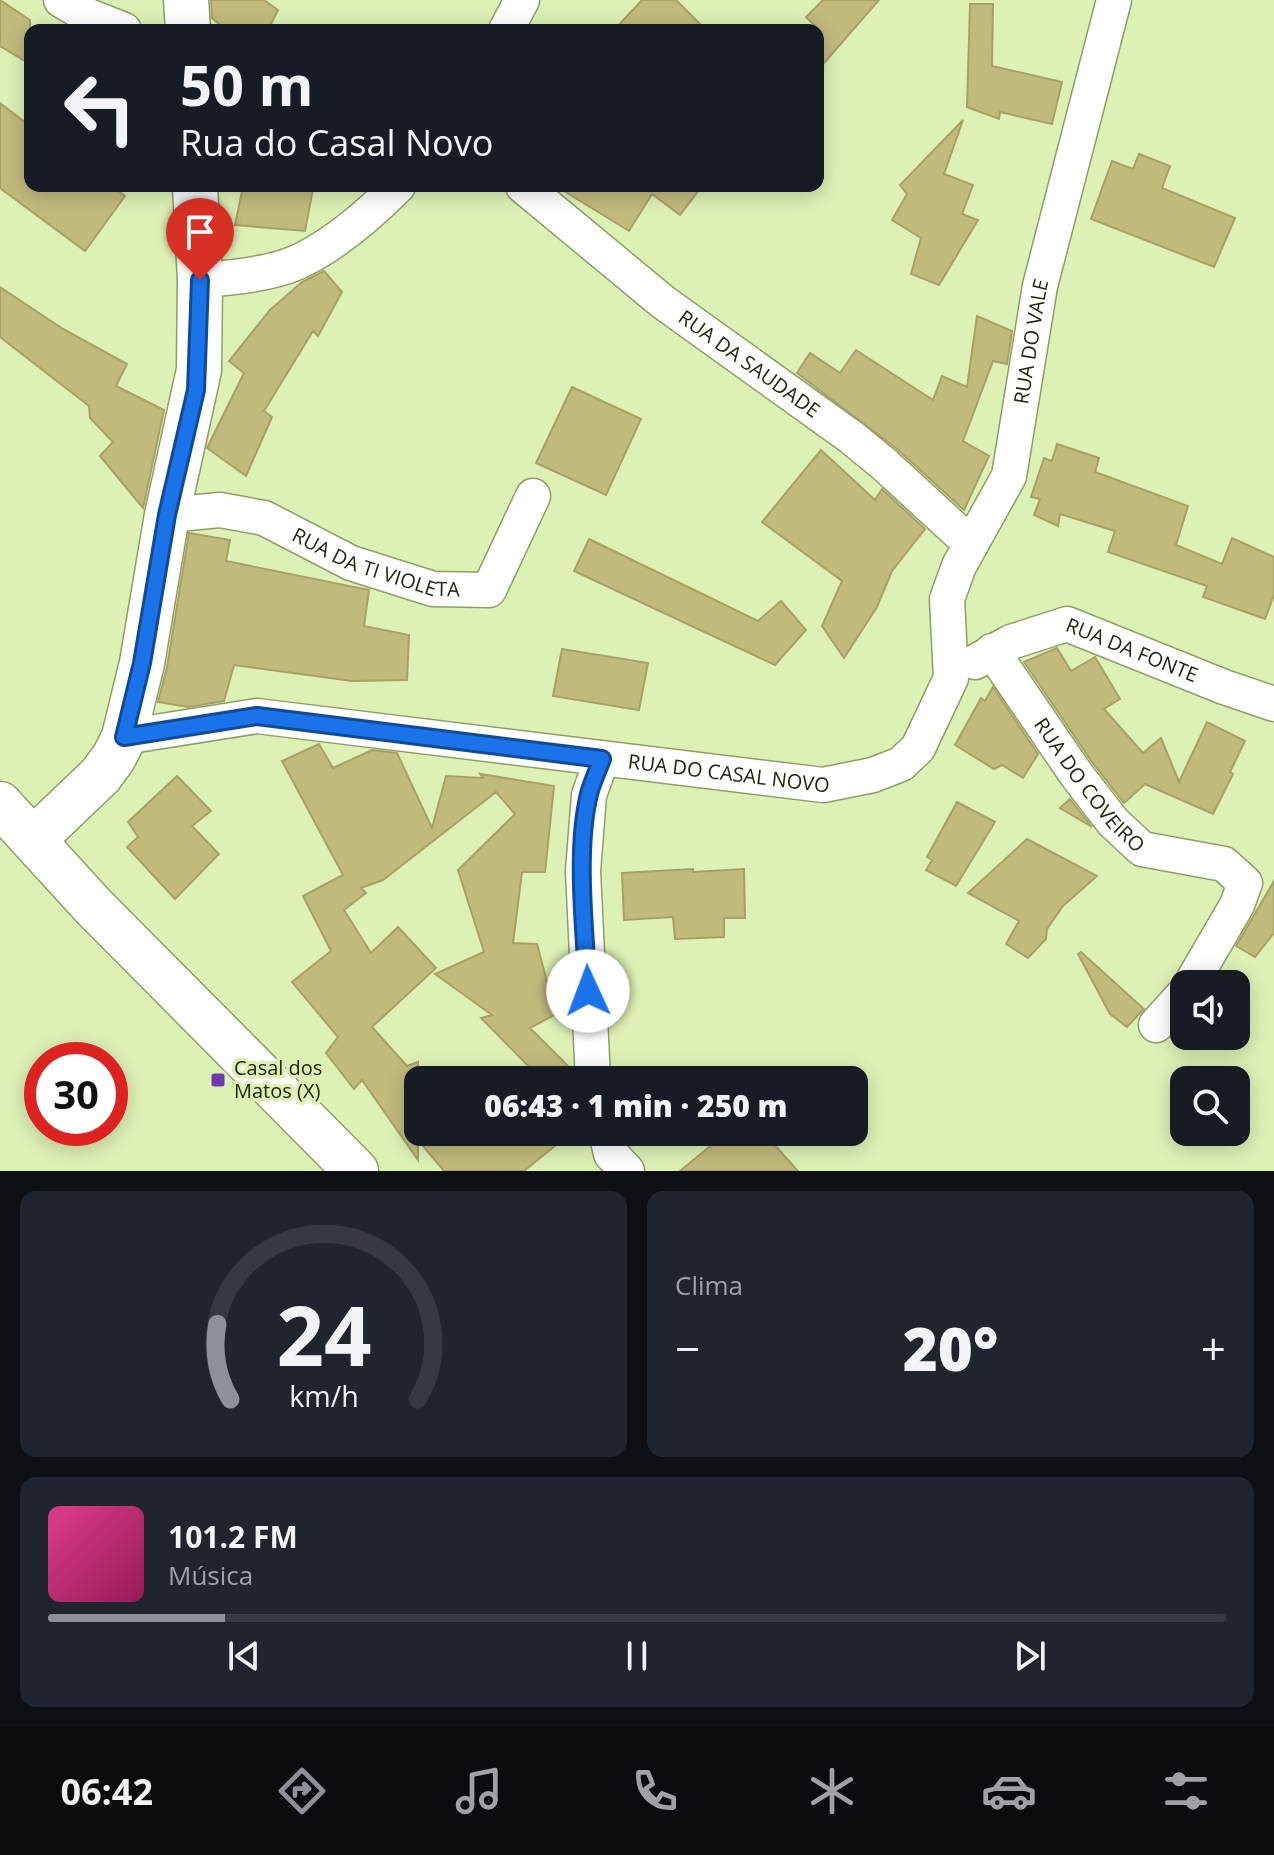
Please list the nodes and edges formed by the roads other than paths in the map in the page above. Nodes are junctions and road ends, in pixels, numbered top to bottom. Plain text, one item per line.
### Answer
1 (61, 0) edge
2 (186, 0) edge
3 (522, 0) edge
4 (1114, 0) edge
5 (109, 24) edge
6 (188, 24) edge
7 (509, 24) edge
8 (195, 192) edge
9 (392, 192) edge
10 (530, 192) edge
11 (200, 280) junction
12 (533, 496) dead end
13 (167, 515) junction
14 (971, 544) junction
15 (992, 651) junction
16 (951, 678) junction
17 (1274, 704) edge
18 (124, 737) junction
19 (602, 759) junction
20 (13, 827) edge
21 (1199, 970) edge
22 (1170, 1010) edge
23 (1156, 1025) dead end
24 (592, 1066) edge
25 (609, 1146) edge
26 (356, 1171) edge
27 (627, 1171) edge

1 - 5 street
2 - 6 street
3 - 7 street
4 - 14 street, RUA DO VALE
8 - 11 street
9 - 11 street
10 - 14 street, RUA DA SAUDADE
11 - 13 street
12 - 13 street, RUA DA TI VIOLETA
13 - 18 street
14 - 16 street, RUA DO VALE
15 - 16 street, RUA DA FONTE
15 - 17 street, RUA DA FONTE
15 - 21 street, RUA DO COVEIRO
16 - 19 street, RUA DO CASAL NOVO
18 - 19 street, RUA DO CASAL NOVO
18 - 20 street
19 - 24 street
20 - 26 street
22 - 23 street
25 - 27 street

